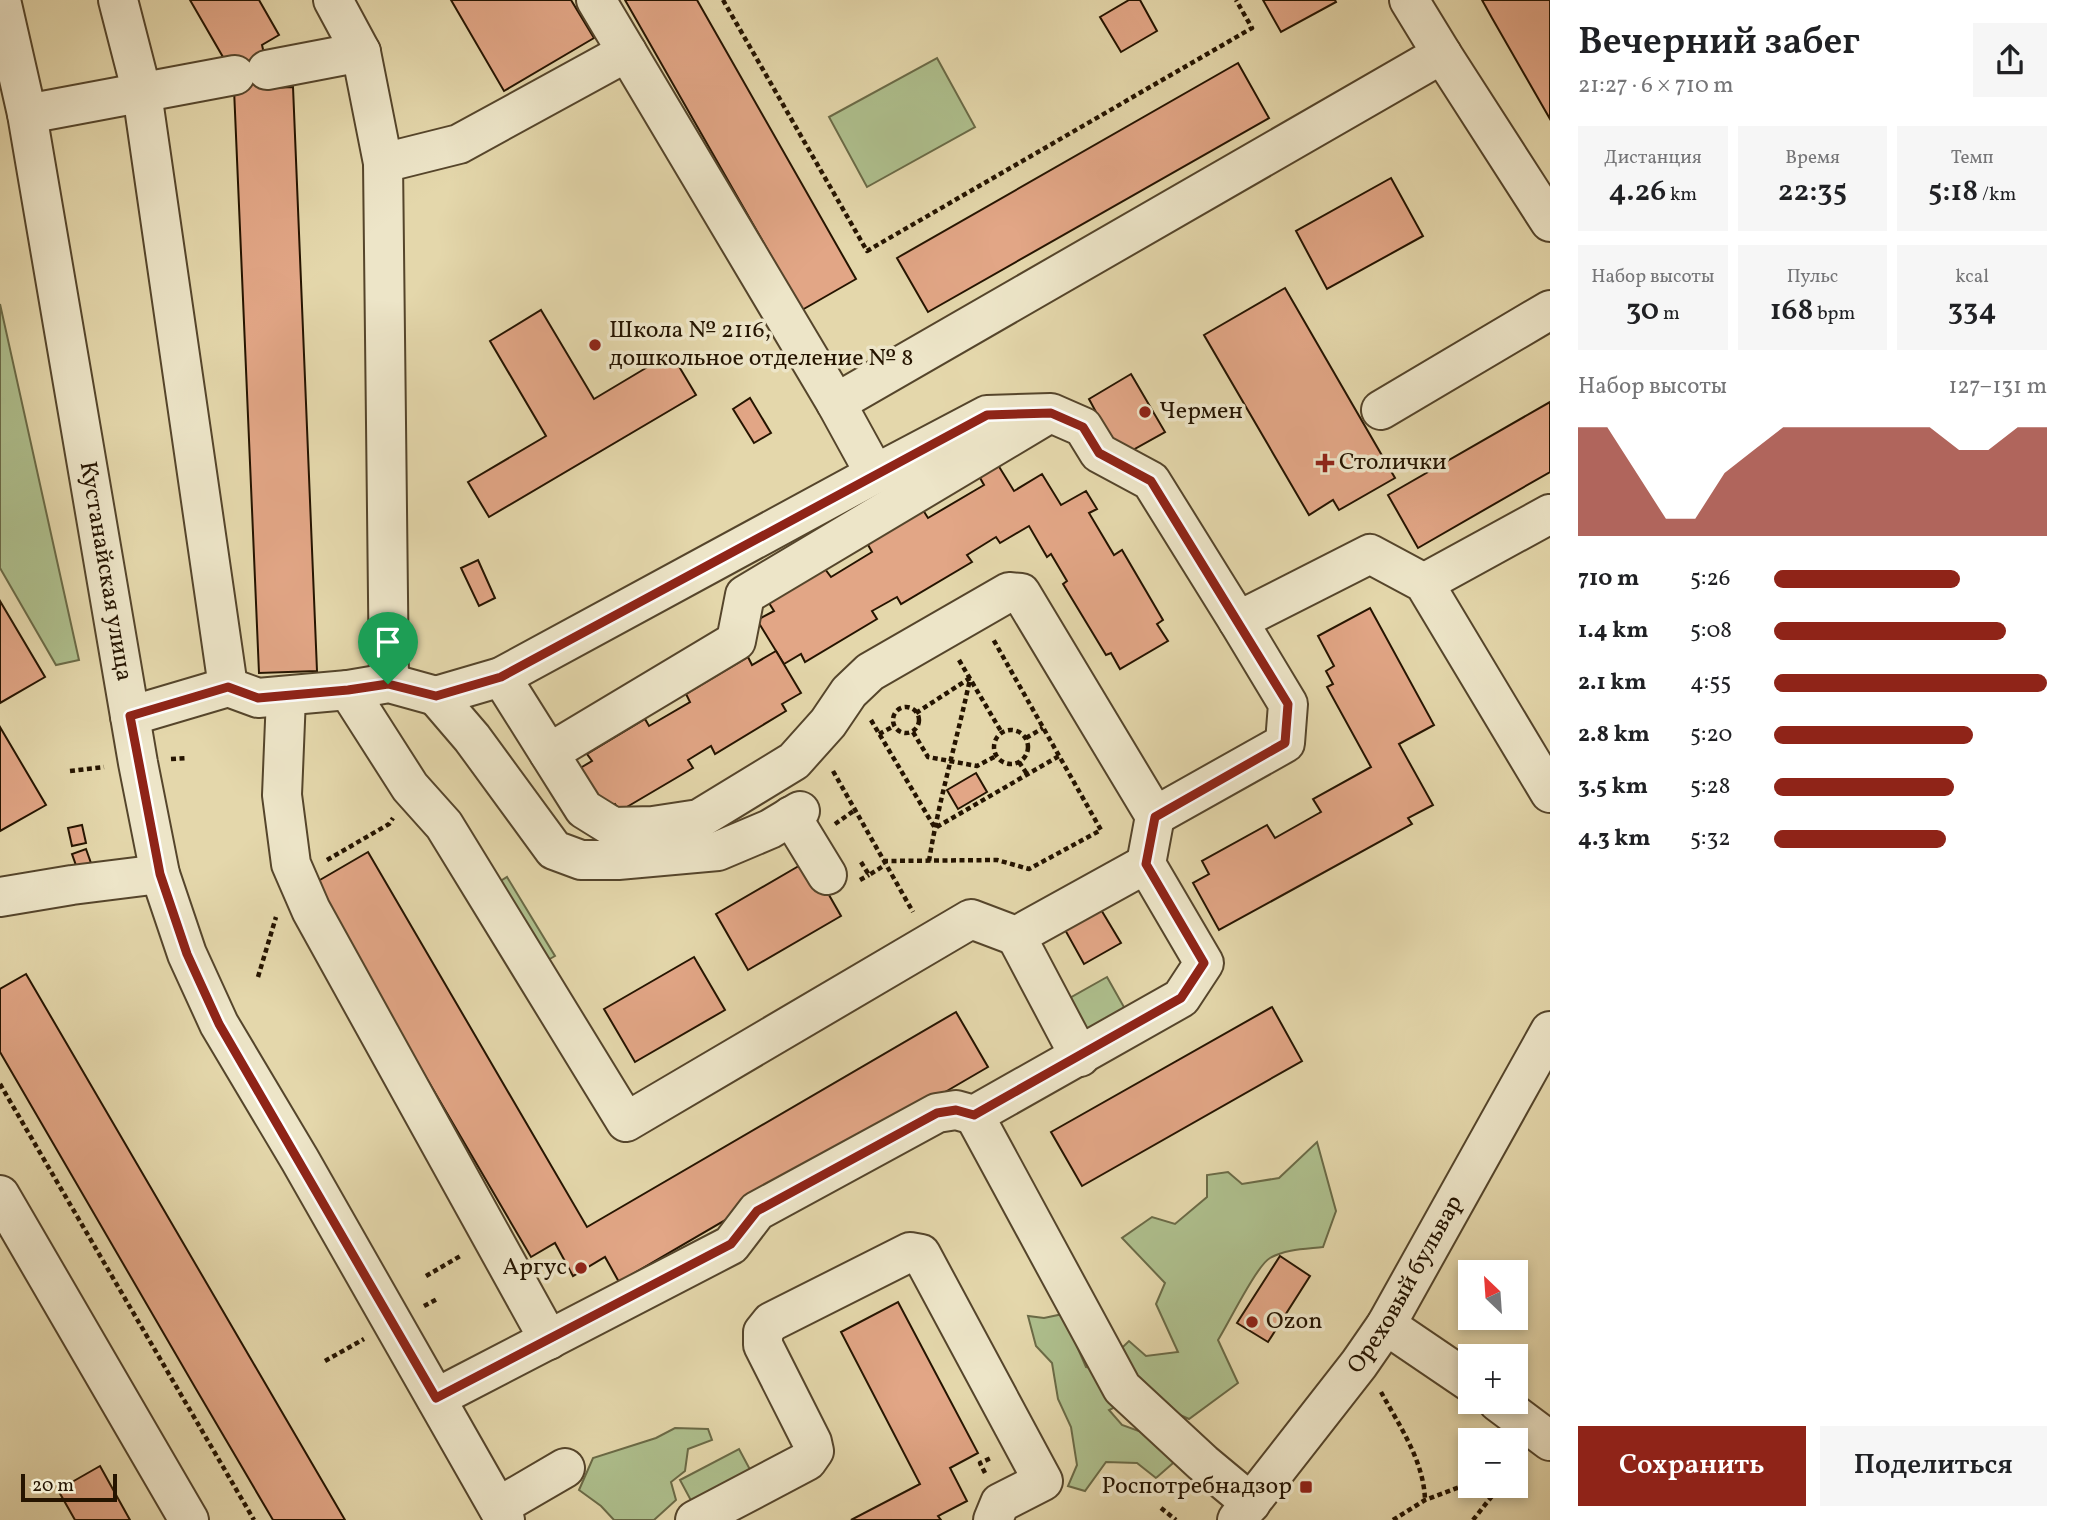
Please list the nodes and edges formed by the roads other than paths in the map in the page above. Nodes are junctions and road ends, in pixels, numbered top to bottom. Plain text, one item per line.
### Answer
1 (1, 0) edge
2 (118, 0) edge
3 (333, 0) edge
4 (596, 0) edge
5 (1409, 0) edge
6 (361, 52) junction
7 (627, 52) junction
8 (1442, 54) junction
9 (142, 93) junction
10 (27, 114) junction
11 (383, 163) junction
12 (1550, 222) edge
13 (1550, 310) edge
14 (836, 403) junction
15 (1381, 410) dead end
16 (1051, 413) junction
17 (875, 474) junction
18 (1550, 514) edge
19 (1424, 583) junction
20 (1238, 621) junction
21 (501, 677) junction
22 (388, 684) junction
23 (228, 687) junction
24 (348, 690) junction
25 (436, 696) junction
26 (286, 697) junction
27 (130, 716) junction
28 (549, 753) junction
29 (1550, 793) edge
30 (1155, 817) junction
31 (1146, 864) junction
32 (160, 874) junction
33 (827, 875) dead end
34 (0, 897) edge
35 (1016, 936) junction
36 (1550, 1031) edge
37 (1080, 1057) junction
38 (974, 1115) junction
39 (0, 1195) edge
40 (1386, 1325) junction
41 (549, 1340) junction
42 (1458, 1374) edge
43 (436, 1398) junction
44 (1514, 1414) edge
45 (1550, 1441) edge
46 (565, 1468) dead end
47 (1244, 1511) edge
48 (501, 1513) edge
49 (189, 1520) edge
50 (695, 1520) edge
51 (993, 1520) edge

1 - 10 street, Кустанайская улица
2 - 9 street
3 - 6 street
4 - 7 street
5 - 8 street
6 - 9 street
6 - 11 street
7 - 11 street
7 - 14 street
8 - 12 street
8 - 14 street
9 - 10 street
9 - 23 street
10 - 27 street, Кустанайская улица
11 - 22 street
13 - 15 street
14 - 17 street
16 - 17 street
16 - 20 street
16 - 28 street
17 - 21 street
18 - 19 street
19 - 20 street
19 - 29 street
20 - 30 street
21 - 25 street
21 - 28 street
22 - 24 street
22 - 25 street
23 - 26 street
23 - 27 street
24 - 26 street
24 - 35 street
25 - 33 street
26 - 41 street
27 - 32 street, Кустанайская улица
28 - 30 street
30 - 31 street
31 - 35 street
31 - 37 street
32 - 34 street
32 - 43 street, Кустанайская улица
35 - 37 street
36 - 40 street, Ореховый бульвар
37 - 38 street
38 - 41 street
38 - 47 street
39 - 49 street
40 - 42 street
40 - 47 street, Ореховый бульвар
41 - 43 street
43 - 48 street, Кустанайская улица
44 - 45 street
46 - 48 street
50 - 51 street

